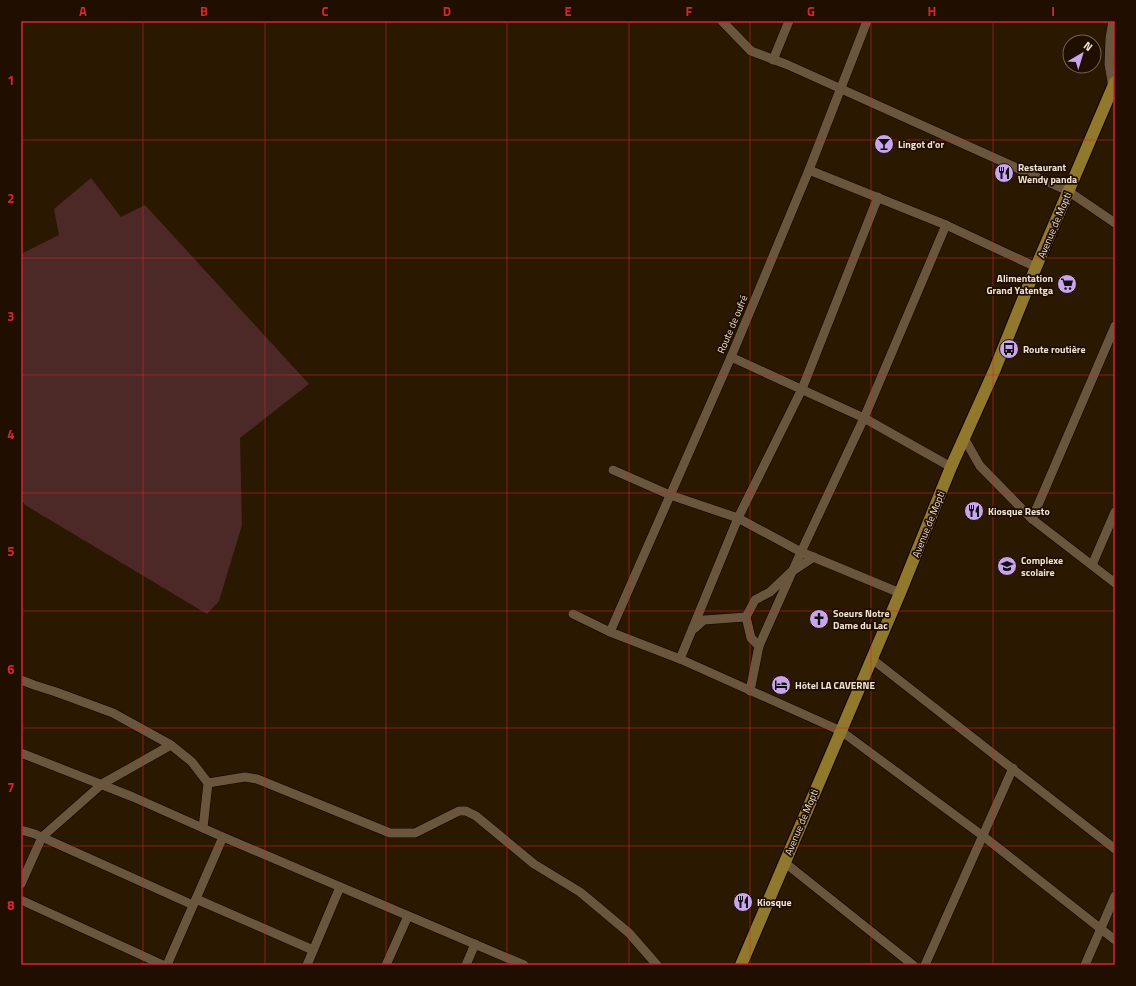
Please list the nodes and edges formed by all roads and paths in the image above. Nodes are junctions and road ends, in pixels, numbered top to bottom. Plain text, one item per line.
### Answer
1 (722, 21) edge
2 (789, 21) edge
3 (867, 21) edge
4 (1113, 21) edge
5 (773, 60) junction
6 (1114, 85) edge
7 (840, 89) junction
8 (809, 170) junction
9 (1068, 191) junction
10 (878, 197) junction
11 (1115, 224) edge
12 (946, 225) junction
13 (1036, 267) junction
14 (1115, 326) edge
15 (731, 357) junction
16 (802, 389) junction
17 (864, 418) junction
18 (964, 438) junction
19 (952, 467) junction
20 (614, 470) dead end
21 (670, 495) junction
22 (1115, 512) edge
23 (738, 518) junction
24 (1032, 519) junction
25 (801, 552) junction
26 (814, 557) junction
27 (1092, 565) junction
28 (791, 572) junction
29 (1115, 583) edge
30 (900, 593) junction
31 (573, 614) dead end
32 (746, 617) junction
33 (610, 632) junction
34 (691, 633) junction
35 (759, 646) junction
36 (680, 659) junction
37 (872, 659) junction
38 (21, 680) edge
39 (750, 691) junction
40 (841, 731) junction
41 (171, 745) junction
42 (21, 754) edge
43 (1013, 768) junction
44 (208, 783) junction
45 (102, 784) junction
46 (203, 828) junction
47 (21, 830) edge
48 (983, 836) junction
49 (42, 837) junction
50 (223, 837) junction
51 (1115, 849) edge
52 (784, 862) junction
53 (21, 884) edge
54 (340, 887) junction
55 (1115, 896) edge
56 (21, 900) edge
57 (194, 902) junction
58 (408, 916) junction
59 (1101, 929) junction
60 (1115, 940) edge
61 (475, 944) junction
62 (313, 950) junction
63 (163, 965) edge
64 (167, 965) edge
65 (307, 965) edge
66 (386, 965) edge
67 (466, 965) edge
68 (524, 965) edge
69 (657, 965) edge
70 (741, 965) edge
71 (913, 965) edge
72 (925, 965) edge
73 (1085, 965) edge

1 - 5 street
2 - 5 street
3 - 7 street, Route de oufré
4 - 6 street
5 - 7 street
6 - 9 main road, Avenue de Mopti
7 - 8 street, Route de oufré
7 - 9 street
8 - 10 street
8 - 15 street, Route de oufré
9 - 11 street
9 - 13 main road, Avenue de Mopti
10 - 12 street
10 - 16 street
12 - 13 street
12 - 17 street
13 - 18 main road, Avenue de Mopti
14 - 24 street
15 - 16 street
15 - 21 street, Route de oufré
16 - 17 street
16 - 23 street
17 - 19 street
17 - 25 street
18 - 19 main road, Avenue de Mopti
18 - 24 street
19 - 30 main road, Avenue de Mopti
20 - 21 street
21 - 23 street
21 - 33 street, Route de oufré
22 - 27 street
23 - 25 street
23 - 34 street
24 - 27 street
25 - 26 street
25 - 28 street
26 - 28 street
26 - 30 street
27 - 29 street
28 - 32 street
28 - 35 street
30 - 37 main road, Avenue de Mopti
31 - 33 street
32 - 34 street
32 - 35 street
33 - 36 street
34 - 36 street
35 - 39 street
36 - 39 street
37 - 40 main road, Avenue de Mopti
37 - 43 street
38 - 41 street
39 - 40 street
40 - 48 street
40 - 52 main road, Avenue de Mopti
41 - 44 street
41 - 45 street
42 - 45 street
43 - 48 street
43 - 51 street
44 - 46 street
44 - 69 street
45 - 46 street
45 - 49 street
46 - 50 street
47 - 49 street
48 - 59 street
48 - 72 street
49 - 53 street
49 - 57 street
50 - 54 street
50 - 57 street
52 - 70 main road, Avenue de Mopti
52 - 71 street
54 - 58 street
54 - 62 street
55 - 59 street
56 - 63 street
57 - 62 street
57 - 64 street
58 - 61 street
58 - 66 street
59 - 60 street
59 - 73 street
61 - 67 street
61 - 68 street
62 - 65 street

